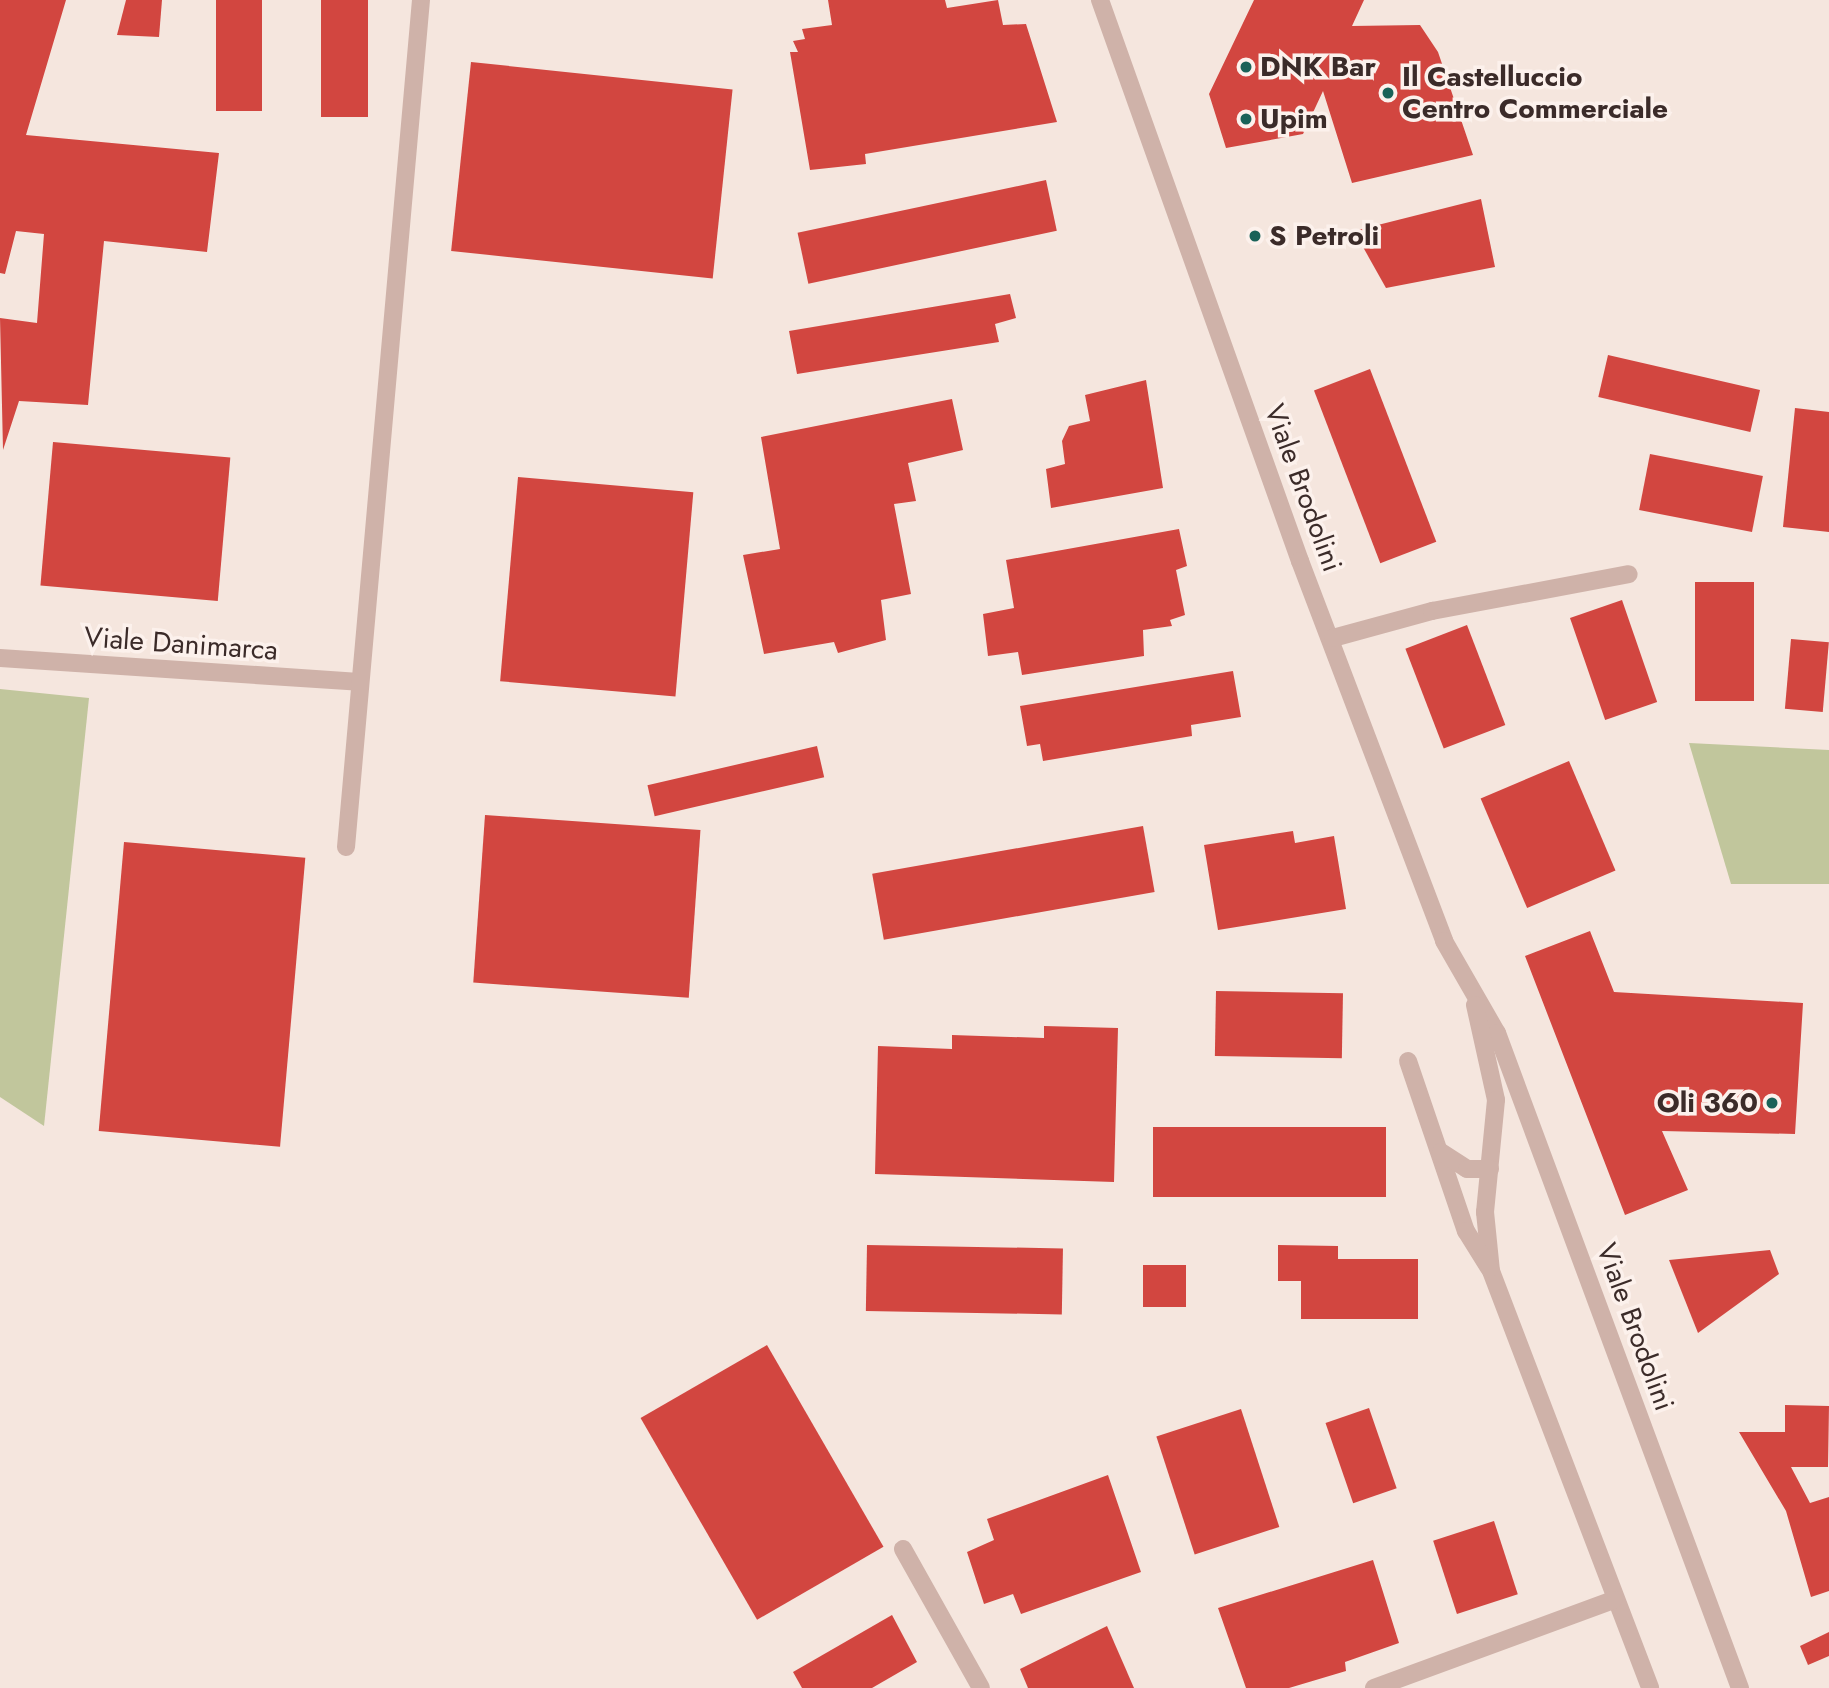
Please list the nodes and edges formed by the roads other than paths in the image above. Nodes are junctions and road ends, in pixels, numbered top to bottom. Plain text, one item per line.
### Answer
1 (421, 0) edge
2 (1100, 0) edge
3 (1629, 574) dead end
4 (1334, 638) junction
5 (0, 658) edge
6 (359, 682) junction
7 (346, 847) dead end
8 (1471, 988) junction
9 (1408, 1062) dead end
10 (1441, 1152) junction
11 (1490, 1169) junction
12 (1491, 1271) junction
13 (903, 1549) dead end
14 (1613, 1600) junction
15 (981, 1688) edge
16 (1374, 1688) edge
17 (1650, 1688) edge
18 (1740, 1688) edge

1 - 6 street
2 - 4 street, Viale Brodolini
3 - 4 street
4 - 8 street, Viale Brodolini
5 - 6 street, Viale Danimarca
6 - 7 street
8 - 11 street, Viale Brodolini
8 - 18 street, Viale Brodolini
9 - 10 street
10 - 11 street
10 - 12 street
11 - 12 street, Viale Brodolini
12 - 14 street, Viale Brodolini
13 - 15 street
14 - 16 street
14 - 17 street, Viale Brodolini

